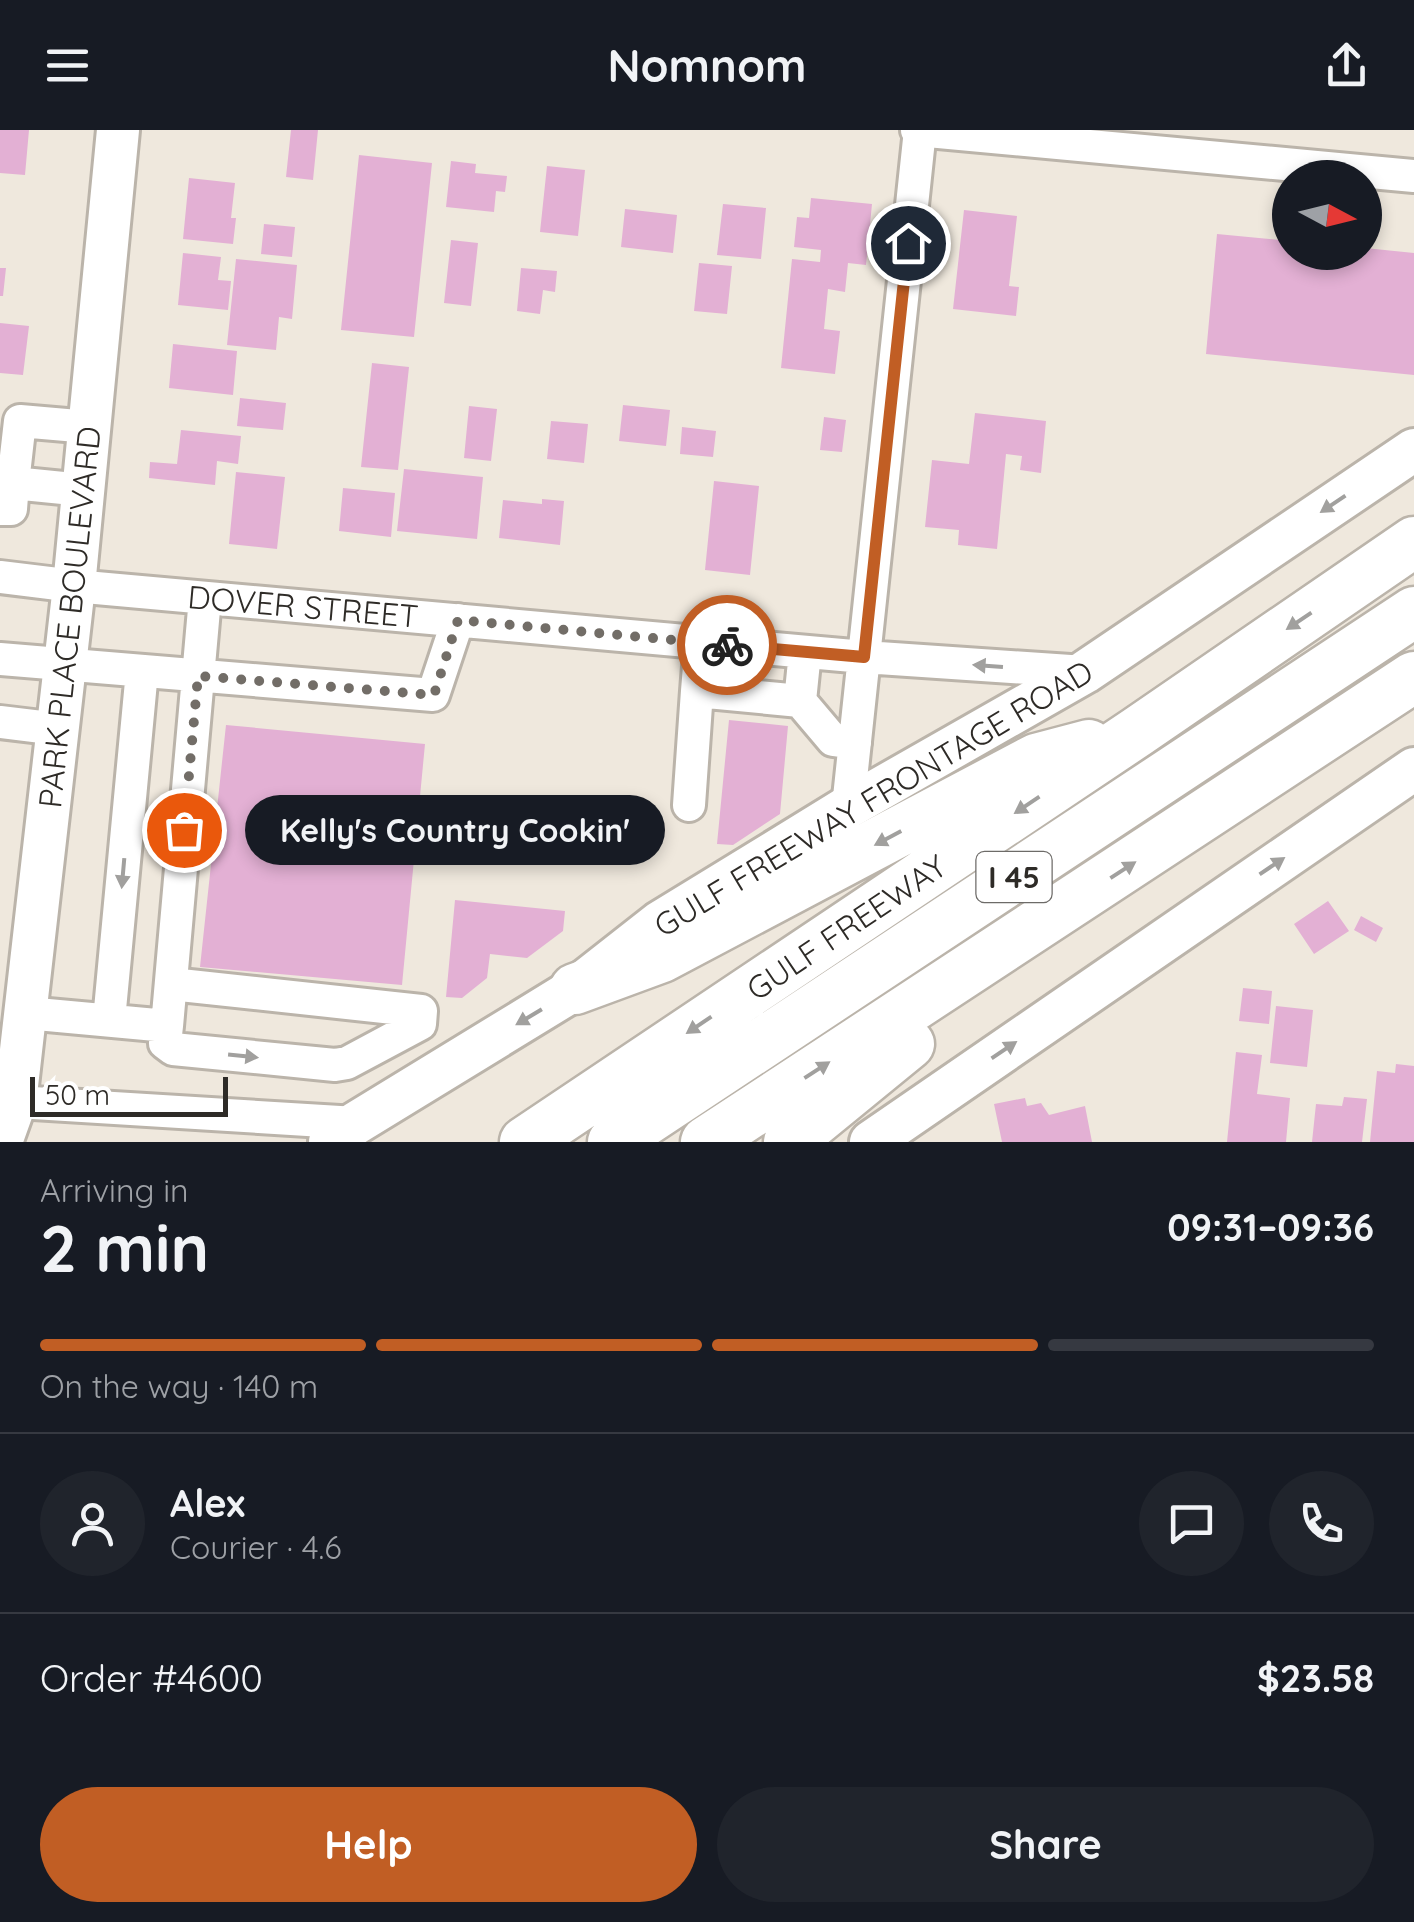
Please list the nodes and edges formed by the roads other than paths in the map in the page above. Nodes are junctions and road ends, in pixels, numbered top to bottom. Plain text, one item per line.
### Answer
1 (118, 130) edge
2 (919, 130) edge
3 (1414, 176) edge
4 (10, 413) edge
5 (89, 427) junction
6 (1414, 450) edge
7 (83, 490) junction
8 (7, 496) edge
9 (1414, 542) edge
10 (0, 577) edge
11 (74, 586) junction
12 (205, 598) junction
13 (1414, 612) edge
14 (458, 620) junction
15 (702, 642) junction
16 (805, 652) junction
17 (864, 657) junction
18 (0, 659) edge
19 (65, 665) junction
20 (142, 671) junction
21 (1085, 672) junction
22 (198, 676) junction
23 (1414, 677) edge
24 (697, 691) junction
25 (800, 701) junction
26 (0, 722) edge
27 (58, 729) junction
28 (1137, 732) junction
29 (855, 743) junction
30 (1414, 769) edge
31 (690, 805) dead end
32 (848, 807) junction
33 (1012, 942) junction
34 (171, 984) junction
35 (576, 989) junction
36 (26, 1012) junction
37 (109, 1020) junction
38 (168, 1026) junction
39 (12, 1122) edge
40 (343, 1132) edge
41 (525, 1142) edge
42 (614, 1142) edge
43 (706, 1142) edge
44 (789, 1142) edge
45 (871, 1142) edge

1 - 5 main road, PARK PLACE BOULEVARD
2 - 3 street
2 - 17 street
4 - 5 street
4 - 8 street
5 - 7 main road, PARK PLACE BOULEVARD
6 -> 21 main road, GULF FREEWAY FRONTAGE ROAD
7 - 8 street
7 - 11 main road, PARK PLACE BOULEVARD
9 -> 28 highway, GULF FREEWAY / I 45
10 - 11 street, DOVER STREET
11 - 12 street, DOVER STREET
11 - 19 main road, PARK PLACE BOULEVARD
12 - 14 street, DOVER STREET
12 - 22 street
13 - 42 highway, GULF FREEWAY / I 45
14 - 15 street, DOVER STREET
14 - 22 street
15 - 16 street, DOVER STREET
15 - 24 street
16 - 17 street, DOVER STREET
16 - 25 street
21 -> 17 street, DOVER STREET
17 - 29 street
18 - 19 street
19 - 20 street
19 - 27 main road, PARK PLACE BOULEVARD
20 - 22 street
20 -> 37 street
21 - 32 main road, GULF FREEWAY FRONTAGE ROAD
22 - 34 street
33 -> 23 highway, I 45
24 - 25 street
24 - 31 street
25 - 29 street
26 - 27 street
27 - 36 main road, PARK PLACE BOULEVARD
28 -> 35 highway
28 -> 41 highway, GULF FREEWAY / I 45
29 - 32 street
45 -> 30 main road
32 - 35 main road, GULF FREEWAY FRONTAGE ROAD
43 -> 33 highway, I 45
33 - 44 highway
34 - 38 street
38 -> 34 street
35 -> 40 main road, GULF FREEWAY FRONTAGE ROAD
36 - 37 street
36 - 39 main road, PARK PLACE BOULEVARD
37 - 38 street
39 - 40 street

